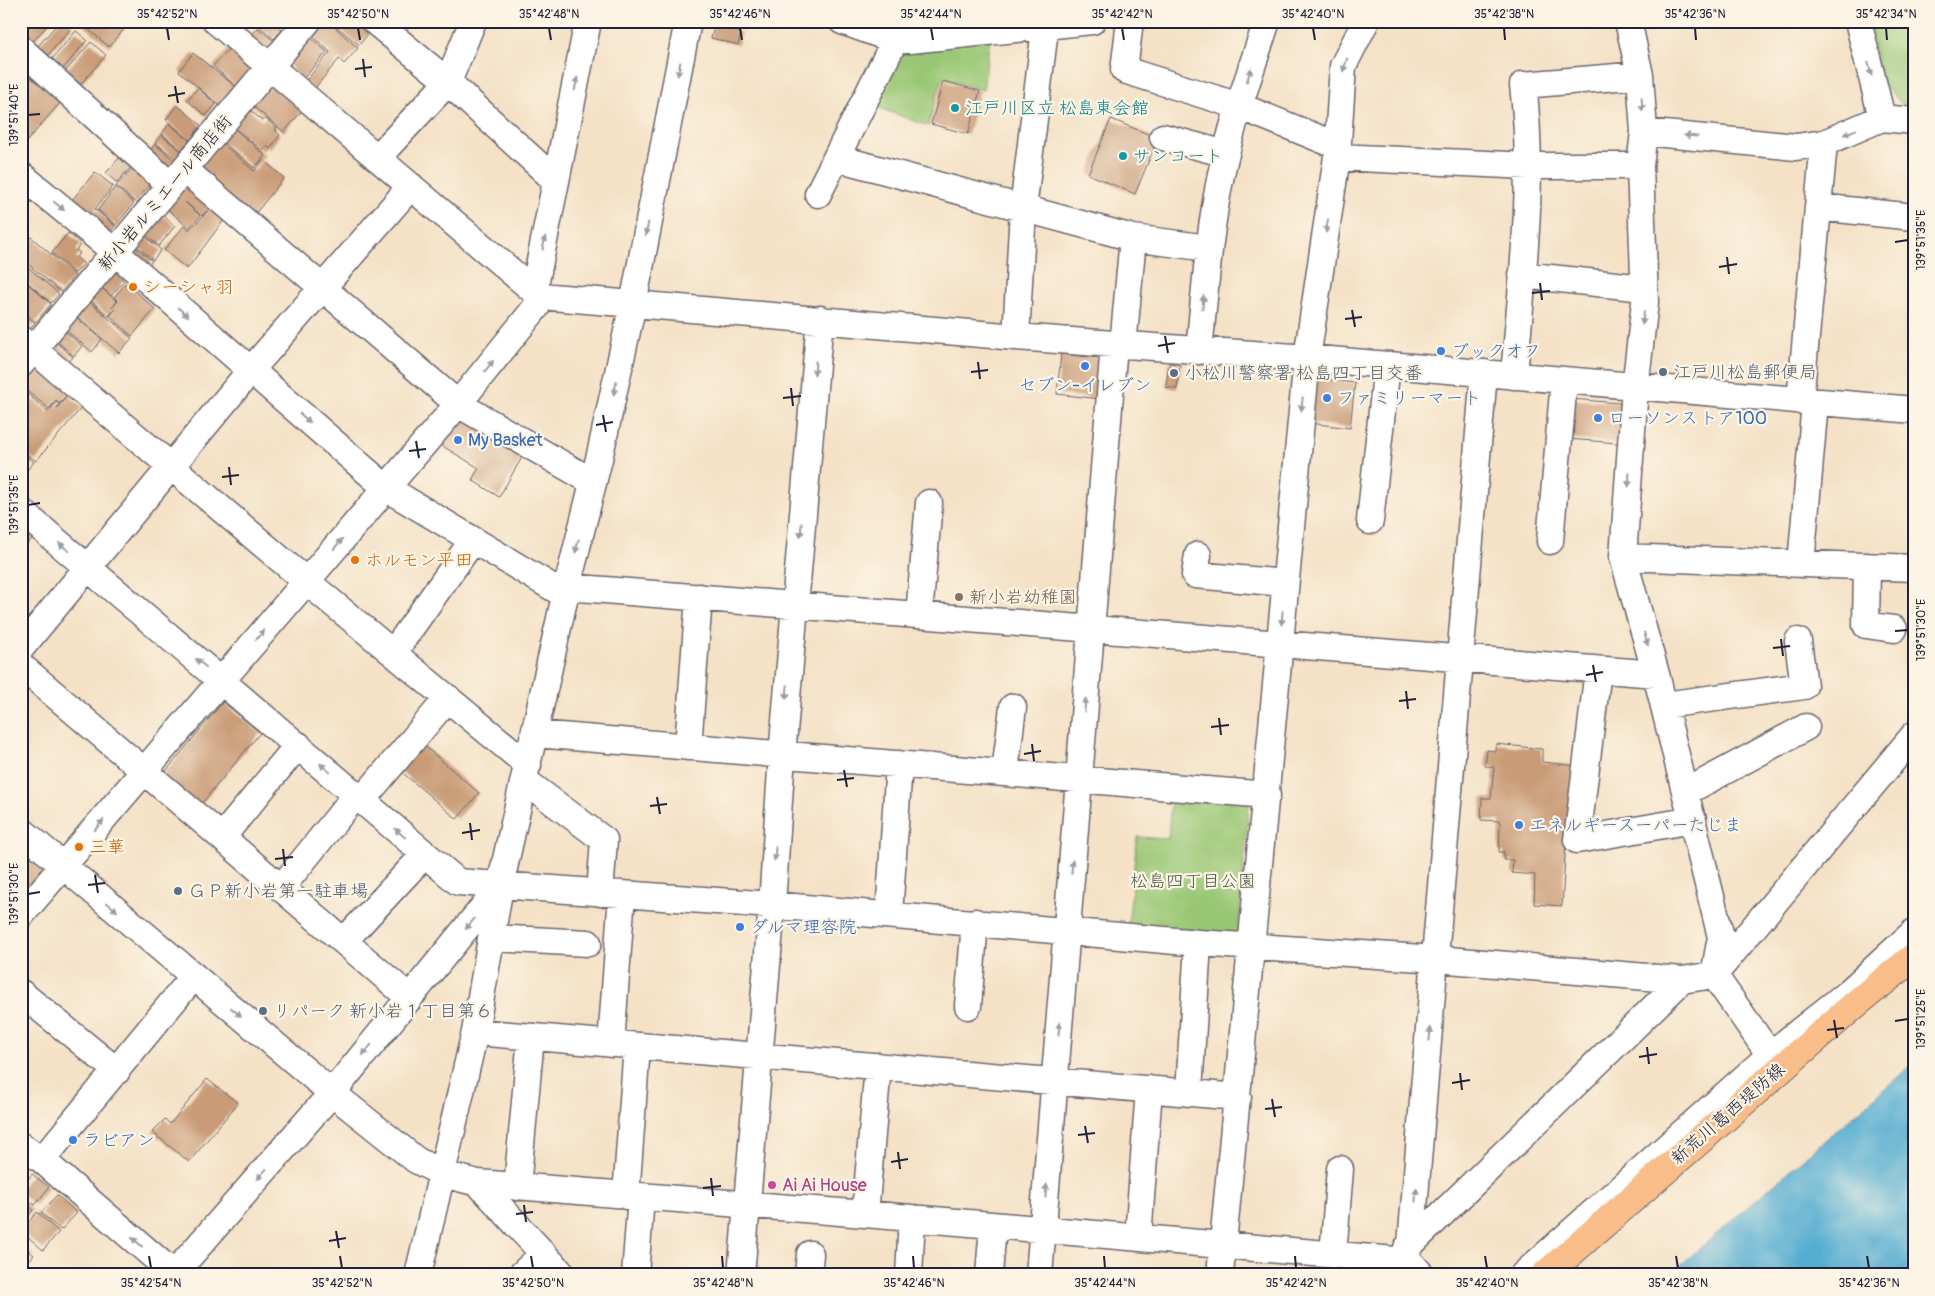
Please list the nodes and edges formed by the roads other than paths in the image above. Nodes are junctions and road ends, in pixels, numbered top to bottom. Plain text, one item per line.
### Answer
1 (216, 21) edge
2 (308, 21) edge
3 (473, 21) edge
4 (588, 21) edge
5 (688, 21) edge
6 (842, 21) edge
7 (1092, 21) edge
8 (1130, 21) edge
9 (1267, 21) edge
10 (1366, 21) edge
11 (1628, 21) edge
12 (1858, 21) edge
13 (1046, 23) edge
14 (389, 26) edge
15 (895, 40) junction
16 (21, 49) edge
17 (270, 67) junction
18 (1640, 75) junction
19 (448, 82) junction
20 (1239, 106) junction
21 (1882, 118) junction
22 (1914, 121) edge
23 (1644, 132) junction
24 (1163, 137) dead end
25 (1824, 143) junction
26 (1337, 152) junction
27 (1226, 154) junction
28 (377, 158) junction
29 (837, 158) junction
30 (1529, 166) junction
31 (1640, 166) junction
32 (21, 175) edge
33 (177, 177) junction
34 (556, 181) junction
35 (411, 186) junction
36 (818, 194) dead end
37 (1818, 207) junction
38 (1023, 209) junction
39 (1914, 217) edge
40 (1133, 238) junction
41 (1208, 248) junction
42 (115, 252) junction
43 (1522, 275) junction
44 (322, 288) junction
45 (1644, 288) junction
46 (537, 293) junction
47 (633, 304) junction
48 (820, 319) junction
49 (1016, 337) junction
50 (1119, 345) junction
51 (1199, 350) junction
52 (25, 351) edge
53 (1307, 358) junction
54 (1387, 365) junction
55 (250, 371) junction
56 (1484, 373) junction
57 (1514, 376) junction
58 (1564, 381) junction
59 (1635, 388) junction
60 (1807, 401) junction
61 (458, 404) junction
62 (1914, 410) edge
63 (172, 466) junction
64 (593, 482) junction
65 (386, 488) junction
66 (929, 503) dead end
67 (21, 510) edge
68 (1370, 521) dead end
69 (473, 540) junction
70 (1550, 541) dead end
71 (1198, 555) dead end
72 (1623, 557) junction
73 (1801, 564) junction
74 (1867, 566) junction
75 (89, 568) junction
76 (1914, 568) edge
77 (306, 581) junction
78 (1285, 583) junction
79 (566, 591) junction
80 (699, 597) junction
81 (795, 605) junction
82 (919, 615) junction
83 (1091, 629) junction
84 (1894, 629) dead end
85 (1798, 641) dead end
86 (1279, 644) junction
87 (21, 648) edge
88 (393, 652) junction
89 (1460, 659) junction
90 (21, 666) edge
91 (1598, 670) junction
92 (1656, 674) junction
93 (221, 680) junction
94 (448, 698) junction
95 (1664, 705) junction
96 (1013, 707) dead end
97 (1806, 727) dead end
98 (536, 734) junction
99 (1914, 735) edge
100 (298, 745) junction
101 (688, 747) junction
102 (782, 755) junction
103 (899, 764) junction
104 (144, 771) junction
105 (1005, 772) junction
106 (527, 773) junction
107 (1079, 778) junction
108 (1686, 792) junction
109 (1267, 795) junction
110 (359, 798) junction
111 (1693, 820) junction
112 (21, 830) edge
113 (222, 837) junction
114 (425, 854) junction
115 (64, 866) junction
116 (500, 886) junction
117 (281, 888) junction
118 (611, 894) junction
119 (772, 905) junction
120 (21, 915) edge
121 (889, 915) junction
122 (974, 922) junction
123 (1067, 930) junction
124 (1914, 932) edge
125 (492, 938) junction
126 (344, 941) junction
127 (588, 943) dead end
128 (1198, 943) junction
129 (1252, 948) junction
130 (1914, 957) edge
131 (1437, 959) junction
132 (1714, 974) junction
133 (194, 976) junction
134 (1682, 980) junction
135 (21, 993) edge
136 (1855, 996) junction
137 (410, 998) junction
138 (968, 1006) dead end
139 (475, 1032) junction
140 (531, 1037) junction
141 (610, 1044) junction
142 (637, 1046) junction
143 (1770, 1055) junction
144 (759, 1056) junction
145 (878, 1066) junction
146 (118, 1071) junction
147 (1055, 1081) junction
148 (1148, 1089) junction
149 (1189, 1092) junction
150 (332, 1093) junction
151 (1238, 1096) junction
152 (32, 1153) edge
153 (1340, 1169) dead end
154 (443, 1174) junction
155 (478, 1183) junction
156 (517, 1187) junction
157 (634, 1196) junction
158 (747, 1206) junction
159 (865, 1214) junction
160 (912, 1218) junction
161 (993, 1226) junction
162 (1043, 1230) junction
163 (1138, 1238) junction
164 (1223, 1245) junction
165 (544, 1254) junction
166 (1333, 1255) junction
167 (1395, 1260) edge
168 (174, 1274) edge
169 (418, 1275) edge
170 (520, 1275) edge
171 (563, 1275) edge
172 (635, 1275) edge
173 (741, 1275) edge
174 (909, 1275) edge
175 (989, 1275) edge
176 (1039, 1275) edge
177 (1220, 1275) edge
178 (1422, 1275) edge
179 (1523, 1275) edge
180 (1545, 1275) edge

1 - 17 street
2 - 17 street, 新小岩ルミエール商店街
3 - 19 street
34 -> 4 street
5 -> 47 street
6 - 15 street
7 - 13 street
8 - 20 street
20 -> 9 street
10 -> 26 street
11 - 18 street
12 -> 21 street
13 - 15 street
13 - 38 street
14 - 19 street
15 - 29 street
16 - 33 street
17 - 28 street
17 - 33 street, 新小岩ルミエール商店街
18 -> 23 street
18 - 30 street
19 - 28 street
19 - 34 street
20 - 26 street
20 - 27 street
21 - 22 street
21 -> 25 street
25 -> 23 street
23 - 31 street
24 - 27 street
25 - 37 street
26 - 30 street
26 -> 53 street
27 - 41 street
28 - 35 street
29 - 36 street
29 - 38 street
30 - 31 street
30 - 43 street
31 - 45 street
32 -> 42 street
33 - 42 street, 新小岩ルミエール商店街
33 - 44 street
46 -> 34 street
35 - 44 street
35 - 46 street
37 - 39 street
37 - 60 street
38 - 40 street
38 - 49 street
40 - 41 street
40 - 50 street
51 -> 41 street
42 - 52 street, 新小岩ルミエール商店街
42 -> 55 street
43 - 45 street
43 - 57 street
44 - 55 street
44 - 61 street
45 -> 59 street
46 - 47 street
61 -> 46 street
47 - 48 street
47 -> 64 street
48 - 49 street
48 -> 81 street
49 - 50 street
50 - 51 street
50 - 83 street
51 - 53 street
52 - 63 street
53 - 54 street
53 -> 78 street
54 - 56 street
54 - 68 street
55 - 63 street
55 -> 65 street
56 - 57 street
56 - 89 street
57 - 58 street
58 - 59 street
58 - 70 street
59 - 60 street
59 -> 72 street
60 - 62 street
60 - 73 street
61 - 64 street
61 - 65 street
63 - 75 street
63 - 77 street
64 -> 79 street
65 - 69 street
77 -> 65 street
66 - 82 street
75 -> 67 street
69 - 79 street
69 - 88 street
71 - 78 street
72 - 73 street
72 -> 92 street
73 - 74 street
74 - 76 street
74 - 84 street
75 - 87 street
93 -> 75 street
77 - 88 street
93 -> 77 street
78 -> 86 street
79 - 80 street
79 - 98 street
80 - 81 street
80 - 101 street
81 - 82 street
81 -> 102 street
82 - 83 street
83 - 86 street
107 -> 83 street
85 - 95 street
86 - 89 street
86 - 109 street
88 - 94 street
89 - 91 street
89 - 131 street
90 - 104 street
91 - 92 street
91 - 111 street
92 - 95 street
93 - 100 street
93 - 104 street
94 - 106 street
94 - 110 street
95 - 108 street
96 - 105 street
97 - 108 street
98 - 101 street
98 - 106 street
99 - 132 street
110 -> 100 street
100 - 113 street
101 - 102 street
102 - 103 street
102 -> 119 street
103 - 105 street
103 - 121 street
104 - 113 street
115 -> 104 street
105 - 107 street
106 - 116 street
106 - 118 street
107 - 109 street
123 -> 107 street
108 - 111 street
109 - 129 street
114 -> 110 street
110 - 117 street
111 - 132 street
112 - 115 street
113 - 117 street
114 - 116 street
114 - 126 street
115 - 120 street
115 -> 133 street
116 - 118 street
116 - 125 street
116 -> 137 street
117 - 126 street
118 - 119 street
118 - 141 street
119 - 121 street
119 - 144 street
121 - 122 street
122 - 123 street
122 - 138 street
123 - 128 street
147 -> 123 street
124 - 136 street
125 - 127 street
125 - 139 street
126 - 137 street
128 - 129 street
128 - 149 street
129 - 131 street
129 - 151 street
130 - 136 main road, 新荒川葛西堤防線
131 - 134 street
167 -> 131 street
132 - 134 street
132 - 143 street
133 - 146 street
133 -> 150 street
134 - 167 street
135 - 146 street
136 - 143 street
136 - 180 main road, 新荒川葛西堤防線
137 -> 150 street
139 - 140 street
139 - 154 street
140 - 141 street
140 - 156 street
141 - 142 street
142 - 144 street
142 - 157 street
143 - 179 street
144 - 145 street
144 - 158 street
145 - 147 street
145 - 159 street
146 - 152 street
147 - 148 street
162 -> 147 street
148 - 149 street
148 - 163 street
149 - 151 street
150 - 154 street
150 -> 168 street
151 - 164 street
168 -> 152 street
153 - 166 street
154 - 155 street
154 - 169 street
155 - 156 street
155 - 165 street
156 - 157 street
157 - 158 street
157 - 172 street
158 - 159 street
158 - 173 street
159 - 160 street
160 - 161 street
160 - 174 street
161 - 162 street
161 - 175 street
162 - 163 street
162 - 176 street
163 - 164 street
164 - 166 street
164 - 177 street
165 - 170 street
165 - 171 street
166 - 167 street
167 - 178 street

